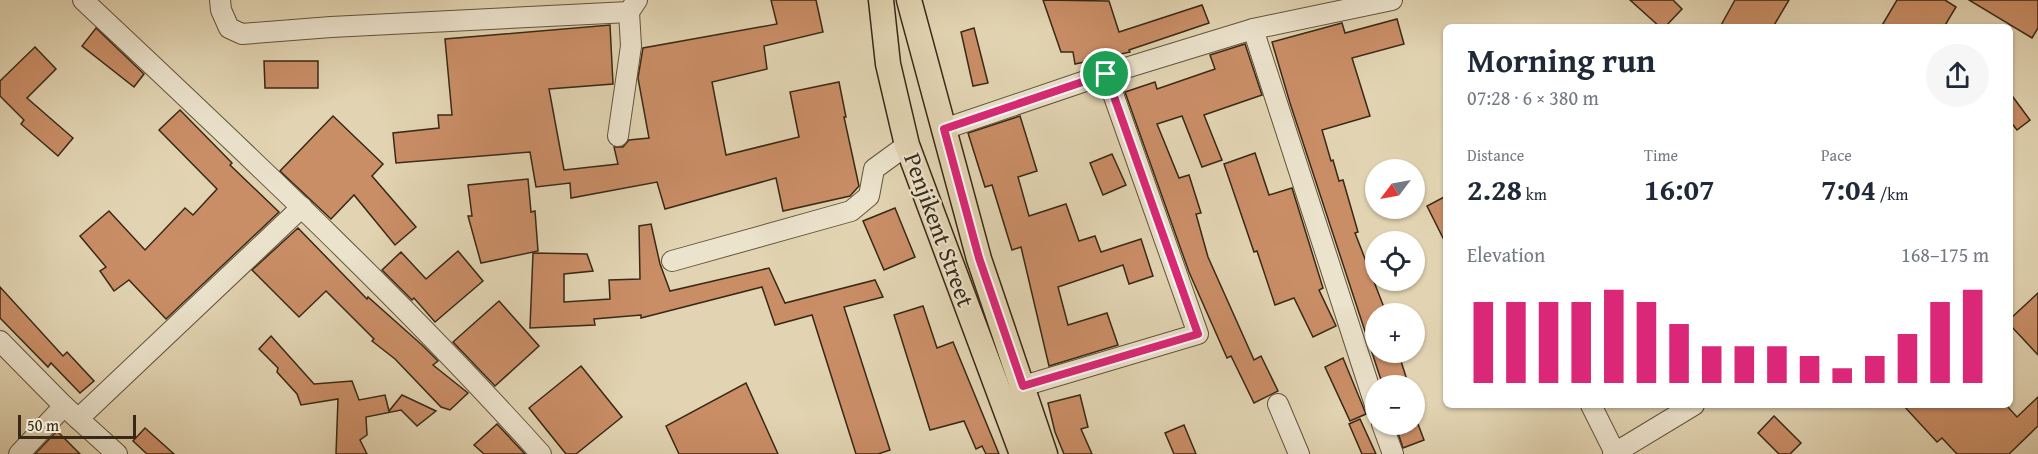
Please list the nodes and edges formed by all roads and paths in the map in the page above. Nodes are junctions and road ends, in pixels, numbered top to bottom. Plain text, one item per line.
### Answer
1 (82, 0) edge
2 (220, 0) edge
3 (881, 0) edge
4 (909, 0) edge
5 (1392, 0) edge
6 (633, 6) edge
7 (1253, 29) junction
8 (923, 55) junction
9 (888, 64) junction
10 (1106, 74) junction
11 (944, 129) junction
12 (618, 136) dead end
13 (907, 145) junction
14 (302, 207) junction
15 (672, 261) dead end
16 (0, 341) edge
17 (1365, 375) edge
18 (1023, 386) junction
19 (1278, 404) dead end
20 (1592, 408) edge
21 (1689, 408) edge
22 (71, 413) junction
23 (1386, 435) edge
24 (1614, 453) edge
25 (19, 454) edge
26 (117, 454) edge
27 (541, 454) edge
28 (1022, 454) edge
29 (1045, 454) edge
30 (1299, 454) edge
31 (1393, 454) edge

1 - 14 street
2 - 6 street
3 - 9 main road, Penjikent Street
4 - 8 main road, Penjikent Street
5 - 7 street
6 - 12 street
7 - 10 street
7 - 17 street
8 - 9 main road
8 - 11 main road, Penjikent Street
9 - 13 main road, Penjikent Street
10 - 11 street
10 - 18 street
11 - 18 main road, Penjikent Street
13 - 15 street
13 - 28 main road, Penjikent Street
14 - 22 street
14 - 27 street
16 - 22 street
18 - 29 main road, Penjikent Street
19 - 30 street
20 - 24 street
21 - 24 street
22 - 25 street
22 - 26 street
23 - 31 street

